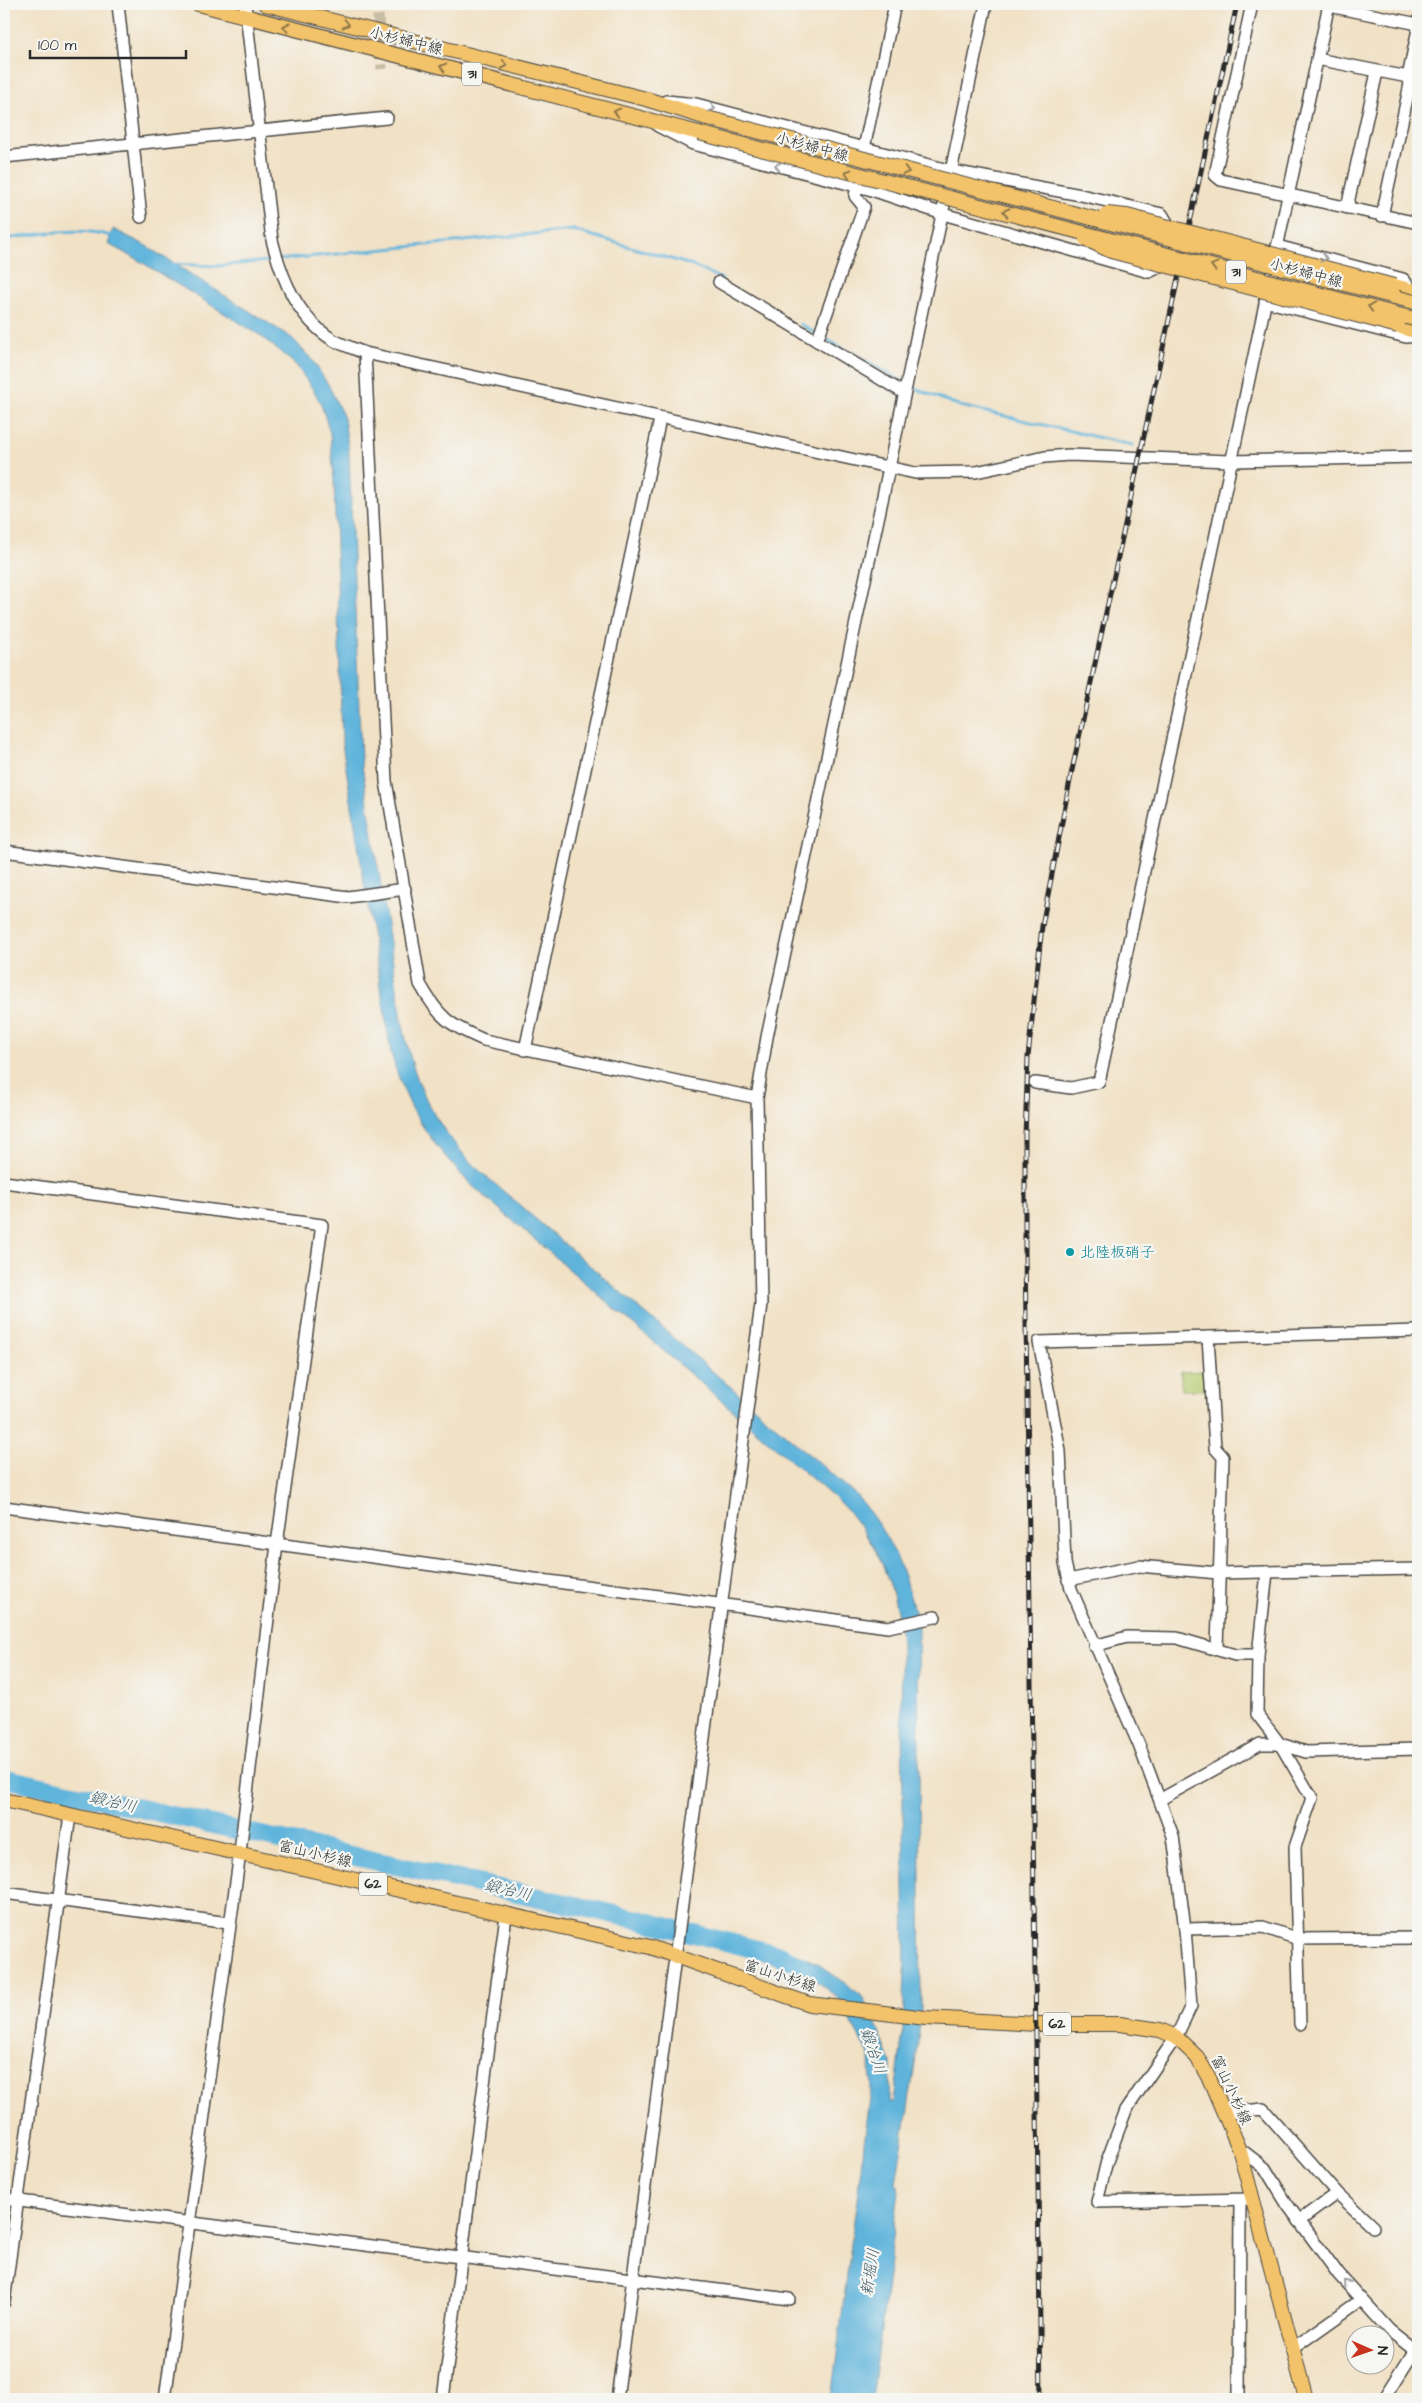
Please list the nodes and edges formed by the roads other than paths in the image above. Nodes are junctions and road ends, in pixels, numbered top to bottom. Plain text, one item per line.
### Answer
1 (118, 4) edge
2 (198, 4) edge
3 (265, 4) edge
4 (895, 4) edge
5 (986, 4) edge
6 (1252, 4) edge
7 (1329, 5) edge
8 (245, 10) edge
9 (1418, 24) edge
10 (1418, 29) edge
11 (1317, 59) junction
12 (1377, 72) junction
13 (1413, 78) edge
14 (646, 99) junction
15 (387, 118) dead end
16 (643, 119) junction
17 (258, 131) junction
18 (133, 144) junction
19 (864, 148) junction
20 (4, 157) edge
21 (952, 171) junction
22 (857, 186) junction
23 (1288, 194) junction
24 (1057, 208) junction
25 (1347, 208) junction
26 (943, 214) junction
27 (1382, 216) junction
28 (141, 217) dead end
29 (1418, 223) edge
30 (1054, 224) junction
31 (1277, 246) junction
32 (720, 282) dead end
33 (1415, 291) edge
34 (1265, 301) junction
35 (1418, 303) edge
36 (1418, 320) edge
37 (1418, 332) edge
38 (1418, 336) edge
39 (817, 341) junction
40 (365, 353) junction
41 (904, 393) junction
42 (660, 419) junction
43 (1418, 457) edge
44 (1230, 461) junction
45 (890, 468) junction
46 (4, 851) edge
47 (405, 889) junction
48 (525, 1050) junction
49 (1035, 1082) dead end
50 (757, 1098) junction
51 (4, 1182) edge
52 (1418, 1331) edge
53 (1208, 1337) junction
54 (4, 1507) edge
55 (277, 1544) junction
56 (1418, 1569) edge
57 (1267, 1572) junction
58 (1218, 1573) junction
59 (1068, 1580) junction
60 (722, 1605) junction
61 (935, 1617) dead end
62 (1094, 1646) junction
63 (1217, 1648) junction
64 (1258, 1655) junction
65 (1280, 1744) junction
66 (1418, 1749) edge
67 (1160, 1799) junction
68 (4, 1800) edge
69 (70, 1815) junction
70 (240, 1851) junction
71 (4, 1892) edge
72 (58, 1901) junction
73 (506, 1914) junction
74 (229, 1923) junction
75 (1185, 1930) junction
76 (1418, 1938) edge
77 (1298, 1939) junction
78 (676, 1949) junction
79 (1300, 2024) dead end
80 (1176, 2037) junction
81 (1225, 2113) junction
82 (1239, 2148) junction
83 (1337, 2193) junction
84 (4, 2198) edge
85 (1246, 2199) junction
86 (18, 2201) junction
87 (1299, 2220) junction
88 (188, 2222) junction
89 (1373, 2227) dead end
90 (461, 2258) junction
91 (632, 2278) junction
92 (789, 2299) dead end
93 (1361, 2300) junction
94 (4, 2302) edge
95 (1292, 2349) junction
96 (1417, 2352) edge
97 (165, 2399) edge
98 (443, 2399) edge
99 (616, 2399) edge
100 (1238, 2399) edge
101 (1306, 2399) edge
102 (1384, 2399) edge

1 - 18 street
2 - 8 main road, 小杉婦中線 / 31
3 -> 14 main road, 小杉婦中線 / 31
4 - 19 street
5 - 21 street
6 - 23 street
7 - 9 street
7 - 11 street
16 -> 8 main road, 小杉婦中線 / 31
8 - 17 street
10 - 13 street
11 - 12 street
11 - 23 street
12 - 13 street
12 - 25 street
13 - 27 street
14 -> 19 street
14 -> 24 main road, 小杉婦中線 / 31, bridge
15 - 17 street
22 -> 16 street
30 -> 16 main road, 小杉婦中線 / 31, bridge
17 - 18 street
17 - 40 street
18 - 20 street
18 - 28 street
19 - 21 street
21 - 26 street
21 - 26 street
22 - 26 street
22 - 39 street
23 - 25 street
23 - 31 street
24 - 33 main road, 31, bridge
24 - 35 main road, 小杉婦中線 / 31, bridge
25 - 27 street
26 - 41 street
27 - 29 street
36 -> 30 main road, 小杉婦中線 / 31, bridge
30 - 37 main road, 31, bridge
31 -> 33 street
31 - 34 street
32 - 39 street
34 - 38 street
34 - 44 street
39 - 41 street
40 - 42 street
40 - 47 street
41 - 45 street
42 - 45 street
42 - 48 street
43 - 44 street
44 - 45 street
44 - 49 street
45 - 50 street
46 - 47 street
47 - 48 street
48 - 50 street
50 - 60 street
51 - 55 street
52 - 53 street
53 - 58 street
53 - 59 street
54 - 55 street
55 - 60 street
55 - 70 street
56 - 57 street
57 - 58 street
57 - 64 street
58 - 59 street
58 - 63 street
59 - 62 street
60 - 61 street
60 - 78 street
62 - 63 street
62 - 67 street
63 - 64 street
64 - 65 street
65 - 66 street
65 - 67 street
65 - 77 street
67 - 75 street
68 - 69 main road, 富山小杉線 / 62
69 - 70 main road, 富山小杉線 / 62
69 - 72 street
70 - 73 main road, 富山小杉線 / 62
70 - 74 street
71 - 72 street
72 - 74 street
72 - 86 street
73 - 78 main road, 富山小杉線 / 62
73 - 90 street
74 - 88 street
75 - 77 street
75 - 80 street
76 - 77 street
77 - 79 street
78 - 80 main road, 富山小杉線 / 62
78 - 91 street
80 - 81 main road, 富山小杉線 / 62
80 - 85 street
81 - 82 main road, 富山小杉線 / 62
81 - 83 street
82 - 85 main road, 富山小杉線 / 62
82 - 87 street
83 - 87 street
83 - 89 street
84 - 86 street
85 - 95 main road, 富山小杉線 / 62
85 - 100 street
86 - 88 street
86 - 94 street
93 -> 87 street
88 - 90 street
88 - 97 street
90 - 91 street
90 - 98 street
91 - 92 street
91 - 99 street
93 - 95 street
93 - 96 street
95 - 101 main road, 富山小杉線 / 62
96 - 102 street

